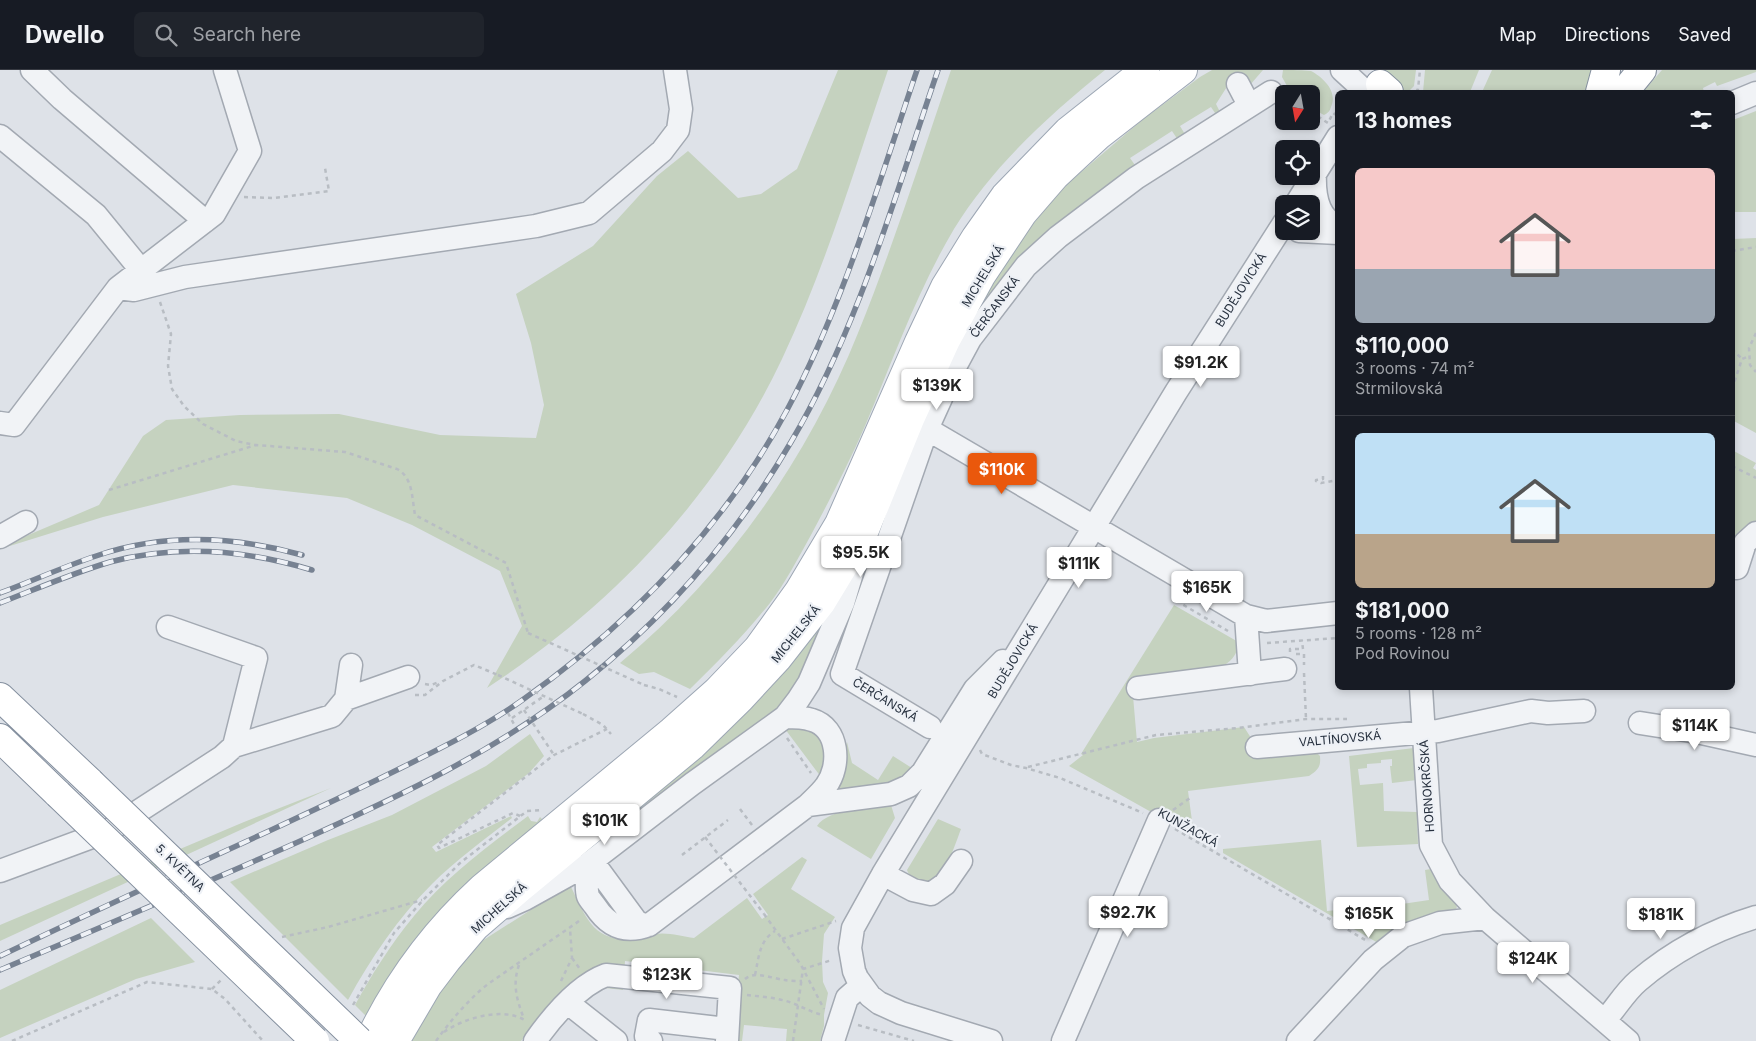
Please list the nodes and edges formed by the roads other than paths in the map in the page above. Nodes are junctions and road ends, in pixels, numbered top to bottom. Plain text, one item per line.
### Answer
1 (32, 70) edge
2 (225, 70) edge
3 (676, 70) edge
4 (1145, 70) edge
5 (1183, 70) edge
6 (1336, 70) edge
7 (1342, 70) edge
8 (1606, 70) edge
9 (1642, 70) edge
10 (1238, 84) dead end
11 (1376, 86) edge
12 (1344, 90) edge
13 (1601, 90) edge
14 (1626, 90) edge
15 (1271, 92) dead end
16 (1756, 93) edge
17 (1735, 102) edge
18 (1249, 105) junction
19 (0, 136) edge
20 (1335, 142) edge
21 (1320, 164) edge
22 (1314, 185) edge
23 (205, 221) junction
24 (1335, 225) edge
25 (1320, 231) edge
26 (1335, 232) edge
27 (1279, 240) edge
28 (149, 277) junction
29 (0, 423) edge
30 (928, 430) junction
31 (26, 522) dead end
32 (1096, 527) junction
33 (864, 532) junction
34 (1756, 533) edge
35 (0, 537) edge
36 (1742, 569) edge
37 (1335, 613) edge
38 (1246, 616) junction
39 (168, 626) dead end
40 (1031, 631) junction
41 (351, 665) dead end
42 (1285, 669) dead end
43 (1250, 674) junction
44 (407, 686) road end
45 (1138, 688) dead end
46 (1421, 690) edge
47 (0, 697) edge
48 (346, 699) junction
49 (1584, 711) dead end
50 (791, 717) junction
51 (1640, 723) dead end
52 (930, 726) dead end
53 (1424, 731) junction
54 (0, 738) edge
55 (1756, 745) edge
56 (234, 746) junction
57 (1257, 747) dead end
58 (808, 805) junction
59 (1160, 820) road end
60 (961, 861) dead end
61 (590, 862) junction
62 (0, 871) edge
63 (883, 874) junction
64 (490, 914) junction
65 (1756, 917) edge
66 (1485, 918) junction
67 (862, 985) junction
68 (570, 1001) junction
69 (1605, 1020) junction
70 (533, 1031) edge
71 (727, 1035) edge
72 (315, 1041) edge
73 (359, 1041) edge
74 (369, 1041) edge
75 (395, 1041) edge
76 (616, 1041) edge
77 (651, 1041) edge
78 (833, 1041) edge
79 (992, 1041) edge
80 (1062, 1041) edge
81 (1298, 1041) edge
82 (1628, 1041) edge

1 - 23 street
2 - 23 street
3 - 28 street
4 - 74 main road, MICHELSKÁ
5 - 33 main road, MICHELSKÁ
6 - 12 street
7 - 11 street
8 - 13 main road
9 - 14 main road
10 - 18 street
15 - 18 street, ČERČANSKÁ
16 - 17 street
18 - 30 street, ČERČANSKÁ
19 - 28 street
20 - 21 street
22 - 24 street
23 - 28 street
25 - 26 street
27 - 32 street, BUDĚJOVICKÁ
28 - 29 street
30 - 32 street
30 - 52 street, ČERČANSKÁ
31 - 35 street
32 - 38 street
32 - 40 street, BUDĚJOVICKÁ
33 - 50 street
33 - 64 main road, MICHELSKÁ
34 - 36 street
37 - 38 street
38 - 43 street
39 - 56 street
40 - 58 street
40 - 63 street, BUDĚJOVICKÁ
41 - 48 street
42 - 43 street
43 - 45 street
44 - 48 street
46 - 53 street, HORNOKRČSKÁ
47 - 73 main road, 5. KVĚTNA, bridge
48 - 56 street
49 - 53 street, VALTÍNOVSKÁ
50 - 58 street
50 - 61 street
51 - 55 street
53 - 57 street, VALTÍNOVSKÁ
53 - 66 street, HORNOKRČSKÁ
54 - 72 main road, bridge
56 - 62 street
58 - 61 street
59 - 80 street
60 - 63 street
61 - 64 street
63 - 67 street, BUDĚJOVICKÁ
64 - 75 main road, MICHELSKÁ
65 - 69 street
66 - 69 street, HORNOKRČSKÁ
66 - 81 street
67 - 78 street
67 - 79 street, BUDĚJOVICKÁ
68 - 70 street
68 - 71 street
68 - 76 street
69 - 82 street, HORNOKRČSKÁ
71 - 77 street

